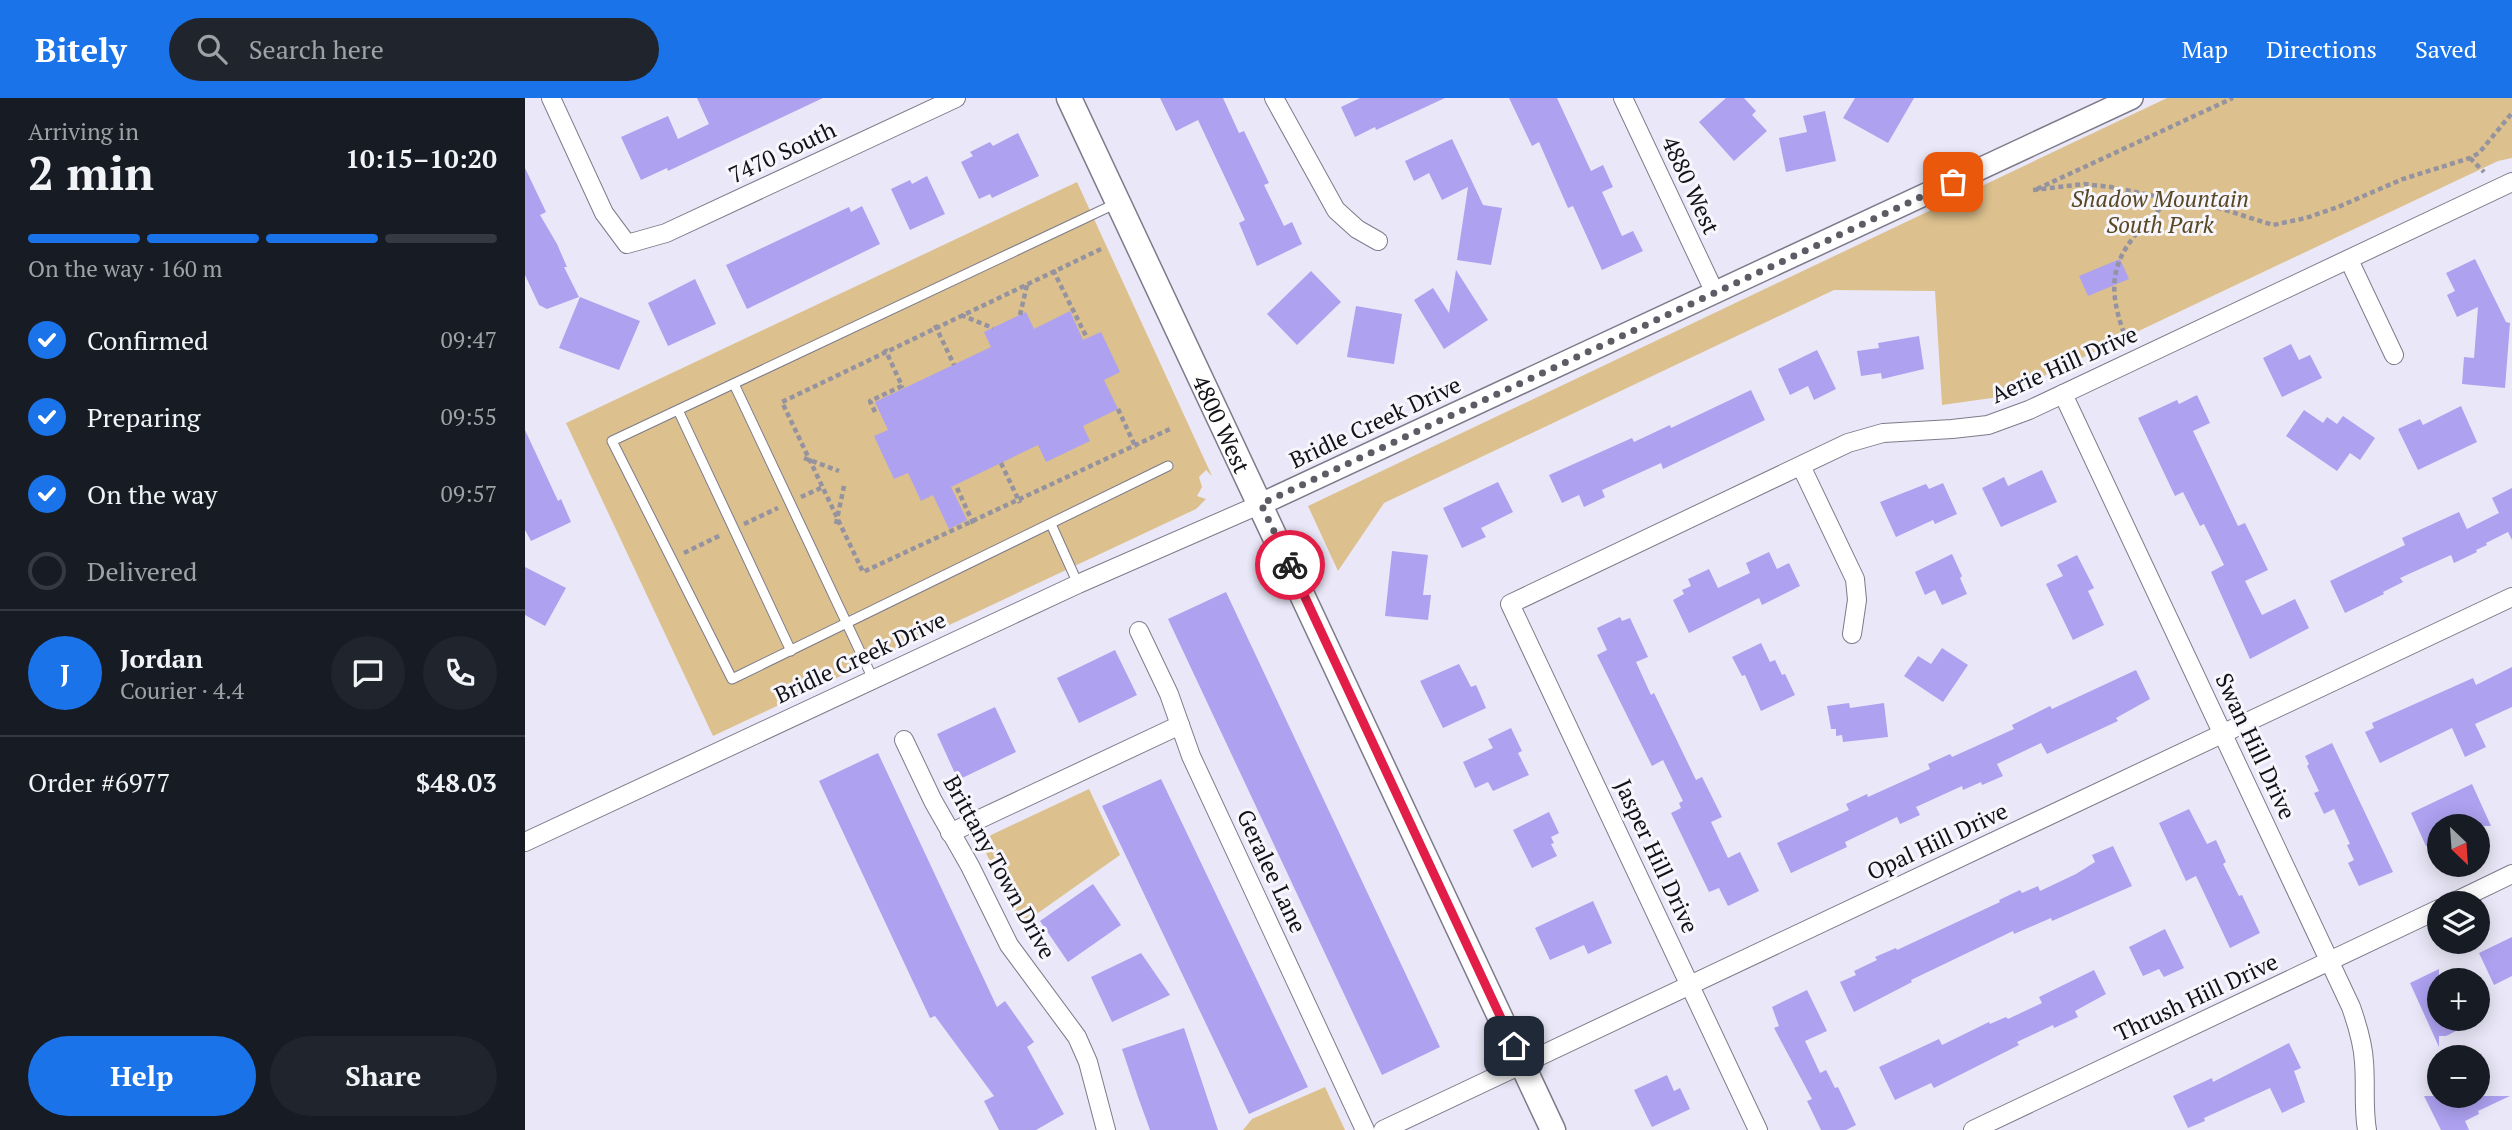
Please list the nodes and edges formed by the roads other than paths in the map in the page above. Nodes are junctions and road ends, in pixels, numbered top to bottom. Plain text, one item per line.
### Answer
1 (551, 98) edge
2 (955, 98) edge
3 (1069, 98) edge
4 (1274, 98) edge
5 (1623, 98) edge
6 (2132, 98) edge
7 (2512, 182) edge
8 (1118, 202) junction
9 (1378, 241) dead end
10 (2349, 260) junction
11 (1715, 293) junction
12 (2394, 355) dead end
13 (734, 384) junction
14 (2063, 394) junction
15 (678, 410) junction
16 (1168, 466) dead end
17 (1801, 466) junction
18 (1261, 504) junction
19 (1051, 524) junction
20 (1079, 583) junction
21 (2512, 597) edge
22 (1510, 604) joint
23 (847, 624) junction
24 (1139, 631) dead end
25 (1852, 634) dead end
26 (791, 651) junction
27 (873, 679) junction
28 (1180, 725) junction
29 (2223, 733) junction
30 (904, 740) dead end
31 (950, 833) junction
32 (525, 842) edge
33 (2512, 874) edge
34 (2477, 891) edge
35 (2427, 915) edge
36 (2330, 961) junction
37 (1691, 983) junction
38 (1522, 1064) junction
39 (1106, 1130) edge
40 (1365, 1130) edge
41 (1383, 1130) edge
42 (1553, 1130) edge
43 (1758, 1130) edge
44 (1973, 1130) edge
45 (2367, 1130) edge

1 - 2 street, 7470 South
3 - 8 main road, 4800 West
4 - 9 street
5 - 11 street, 4880 West
6 - 11 street, Bridle Creek Drive
7 - 10 street, Aerie Hill Drive
8 - 13 lane
8 - 18 main road, 4800 West
10 - 12 street
10 - 14 street, Aerie Hill Drive
11 - 18 street, Bridle Creek Drive
13 - 15 lane
13 - 23 lane
14 - 17 street, Aerie Hill Drive
14 - 29 street, Swan Hill Drive
15 - 26 lane
15 - 26 lane
16 - 19 lane
17 - 22 street, Aerie Hill Drive
17 - 25 street
18 - 20 street, Bridle Creek Drive
18 - 38 main road, 4800 West
19 - 20 lane
19 - 23 lane
20 - 27 street, Bridle Creek Drive
21 - 29 street, Opal Hill Drive
22 - 37 street, Jasper Hill Drive
23 - 26 lane
23 - 27 lane
24 - 28 street, Geralee Lane
27 - 32 street, Bridle Creek Drive
28 - 31 street
28 - 40 street, Geralee Lane
29 - 36 street, Swan Hill Drive
29 - 37 street, Opal Hill Drive
30 - 31 street, Brittany Town Drive
31 - 39 street, Brittany Town Drive
33 - 34 street
35 - 36 street, Thrush Hill Drive
36 - 44 street, Thrush Hill Drive
36 - 45 street, Swan Hill Drive
37 - 38 street, Opal Hill Drive
37 - 43 street, Jasper Hill Drive
38 - 41 street, Opal Hill Drive
38 - 42 main road, 4800 West

